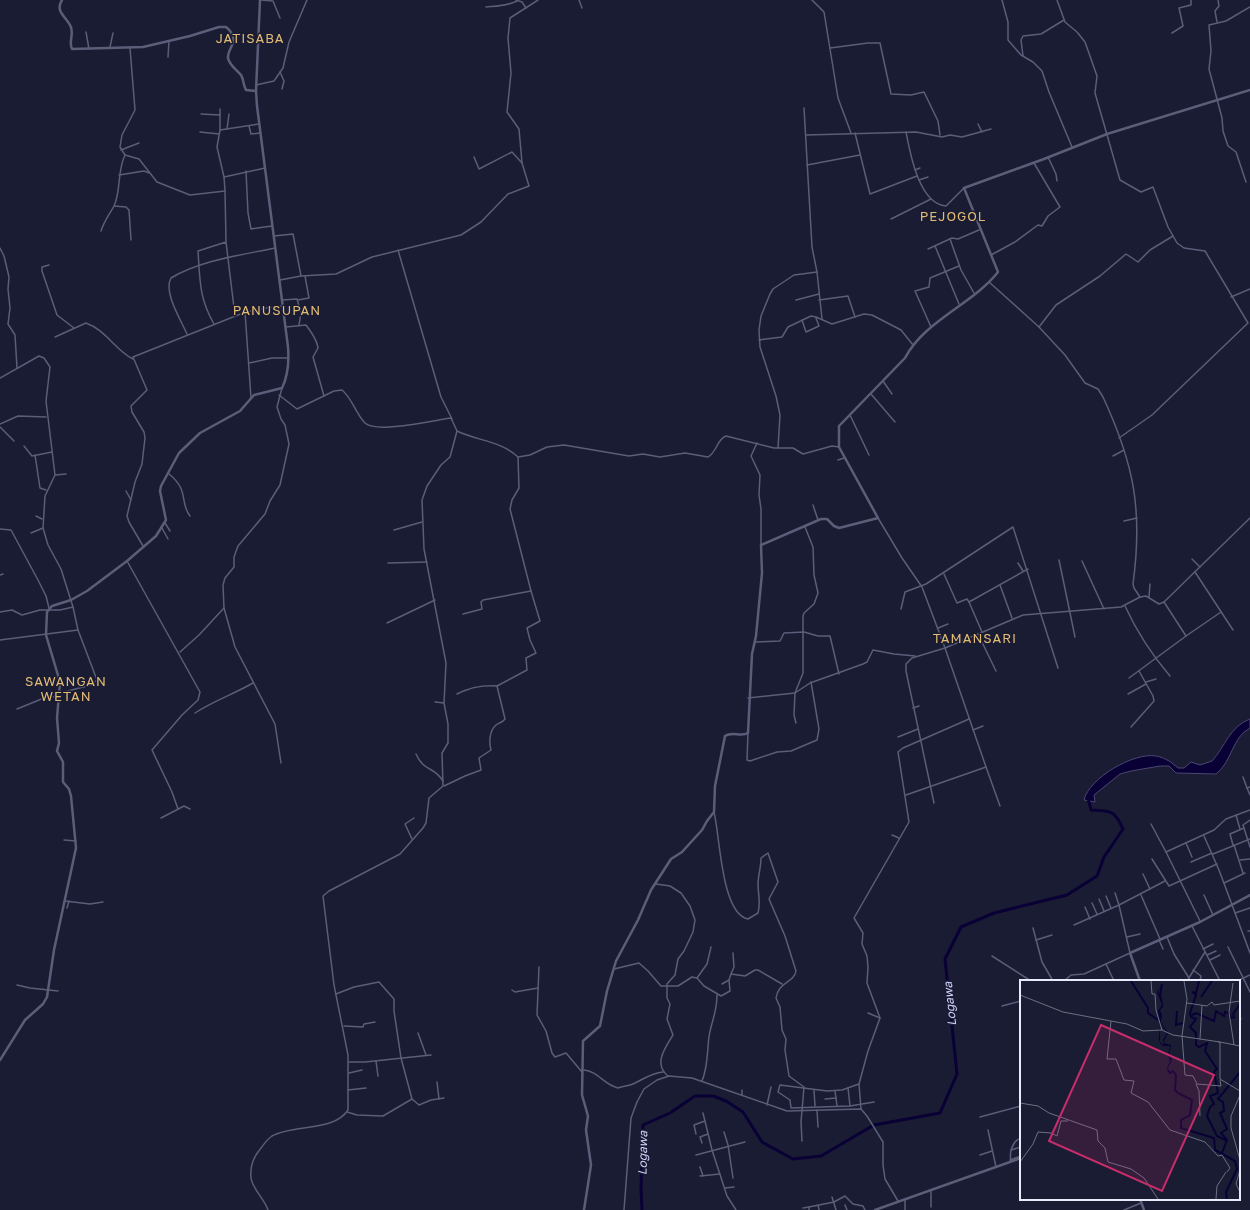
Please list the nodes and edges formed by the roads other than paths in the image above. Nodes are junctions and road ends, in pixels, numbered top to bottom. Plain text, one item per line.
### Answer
1 (62, 0) edge
2 (261, 0) edge
3 (306, 0) edge
4 (538, 0) edge
5 (579, 0) edge
6 (812, 0) edge
7 (1002, 0) edge
8 (1057, 0) edge
9 (1191, 0) edge
10 (1218, 0) edge
11 (517, 1) edge
12 (486, 7) dead end
13 (1250, 7) edge
14 (526, 8) junction
15 (582, 8) dead end
16 (280, 18) dead end
17 (1064, 20) junction
18 (1217, 22) junction
19 (86, 32) dead end
20 (113, 33) dead end
21 (1172, 33) dead end
22 (169, 41) junction
23 (88, 48) junction
24 (110, 48) junction
25 (130, 48) junction
26 (830, 48) junction
27 (1023, 56) junction
28 (168, 57) dead end
29 (280, 72) junction
30 (256, 85) junction
31 (282, 90) dead end
32 (1250, 90) edge
33 (256, 91) junction
34 (1217, 99) junction
35 (804, 108) dead end
36 (220, 109) dead end
37 (201, 114) dead end
38 (228, 114) dead end
39 (220, 115) junction
40 (259, 124) junction
41 (978, 124) dead end
42 (249, 126) junction
43 (227, 129) junction
44 (991, 129) dead end
45 (220, 130) junction
46 (200, 132) dead end
47 (906, 132) junction
48 (982, 132) junction
49 (260, 133) junction
50 (851, 133) junction
51 (855, 133) junction
52 (219, 134) junction
53 (1107, 134) junction
54 (806, 135) junction
55 (941, 136) junction
56 (139, 142) dead end
57 (1072, 147) junction
58 (121, 150) junction
59 (125, 155) junction
60 (860, 155) junction
61 (474, 157) dead end
62 (1048, 157) junction
63 (1034, 162) junction
64 (522, 163) junction
65 (807, 164) junction
66 (265, 168) junction
67 (920, 168) dead end
68 (916, 170) junction
69 (246, 171) junction
70 (150, 173) junction
71 (119, 175) junction
72 (917, 176) junction
73 (224, 177) junction
74 (928, 177) dead end
75 (919, 180) junction
76 (1057, 181) dead end
77 (1246, 182) dead end
78 (964, 188) junction
79 (225, 191) junction
80 (931, 199) junction
81 (114, 206) junction
82 (891, 219) dead end
83 (272, 226) junction
84 (979, 230) junction
85 (101, 231) dead end
86 (274, 236) junction
87 (1173, 236) junction
88 (950, 239) junction
89 (131, 240) dead end
90 (226, 242) junction
91 (935, 246) junction
92 (0, 248) edge
93 (275, 248) junction
94 (398, 249) junction
95 (928, 249) dead end
96 (991, 255) junction
97 (229, 257) junction
98 (49, 265) dead end
99 (200, 266) junction
100 (959, 266) junction
101 (817, 272) junction
102 (946, 272) junction
103 (301, 276) junction
104 (305, 276) junction
105 (280, 280) junction
106 (988, 281) junction
107 (1250, 288) edge
108 (974, 293) junction
109 (819, 294) junction
110 (1232, 297) junction
111 (282, 300) junction
112 (298, 300) junction
113 (796, 300) dead end
114 (819, 300) junction
115 (959, 304) junction
116 (283, 306) junction
117 (245, 312) junction
118 (235, 316) junction
119 (815, 317) junction
120 (855, 317) junction
121 (822, 319) junction
122 (802, 320) junction
123 (1248, 323) junction
124 (214, 324) junction
125 (299, 325) junction
126 (1250, 326) edge
127 (286, 327) junction
128 (932, 327) junction
129 (1039, 327) junction
130 (74, 328) junction
131 (187, 334) junction
132 (55, 337) dead end
133 (759, 340) junction
134 (913, 345) junction
135 (288, 358) junction
136 (133, 359) junction
137 (249, 363) junction
138 (17, 368) junction
139 (0, 378) edge
140 (883, 381) junction
141 (282, 388) junction
142 (869, 393) junction
143 (892, 394) dead end
144 (279, 395) junction
145 (324, 396) junction
146 (251, 398) junction
147 (849, 414) junction
148 (46, 417) junction
149 (452, 419) junction
150 (895, 422) dead end
151 (0, 424) edge
152 (0, 427) edge
153 (457, 431) junction
154 (1119, 438) junction
155 (14, 441) dead end
156 (757, 443) junction
157 (24, 446) dead end
158 (838, 447) junction
159 (778, 448) junction
160 (1124, 450) junction
161 (52, 452) junction
162 (35, 455) junction
163 (869, 456) dead end
164 (1113, 456) dead end
165 (518, 457) junction
166 (844, 458) junction
167 (838, 460) dead end
168 (66, 474) dead end
169 (169, 474) junction
170 (55, 475) junction
171 (46, 490) junction
172 (126, 492) dead end
173 (131, 500) junction
174 (813, 505) dead end
175 (36, 516) dead end
176 (190, 516) dead end
177 (878, 518) junction
178 (1137, 518) junction
179 (1250, 518) edge
180 (42, 519) junction
181 (818, 520) junction
182 (1124, 521) dead end
183 (422, 522) junction
184 (165, 523) junction
185 (804, 525) junction
186 (43, 528) junction
187 (162, 528) junction
188 (0, 529) edge
189 (394, 530) dead end
190 (170, 531) dead end
191 (31, 533) dead end
192 (168, 539) dead end
193 (761, 545) junction
194 (144, 547) junction
195 (1192, 559) dead end
196 (1059, 560) dead end
197 (127, 561) junction
198 (1082, 561) dead end
199 (427, 562) junction
200 (388, 563) dead end
201 (1018, 563) dead end
202 (1200, 567) junction
203 (1028, 569) junction
204 (1023, 571) junction
205 (1195, 572) junction
206 (3, 574) dead end
207 (944, 574) junction
208 (0, 575) edge
209 (1000, 584) junction
210 (1150, 584) dead end
211 (922, 587) junction
212 (531, 591) junction
213 (1140, 597) junction
214 (1149, 597) junction
215 (71, 600) junction
216 (435, 600) junction
217 (969, 602) junction
218 (1164, 602) junction
219 (1125, 606) junction
220 (73, 607) junction
221 (224, 608) junction
222 (901, 608) dead end
223 (1104, 608) junction
224 (48, 609) junction
225 (1070, 610) junction
226 (0, 612) edge
227 (1221, 612) junction
228 (1041, 613) junction
229 (463, 614) dead end
230 (1012, 618) junction
231 (386, 623) dead end
232 (948, 624) dead end
233 (938, 628) junction
234 (78, 630) junction
235 (1233, 630) dead end
236 (804, 632) junction
237 (982, 632) junction
238 (978, 634) junction
239 (46, 635) junction
240 (1187, 635) junction
241 (1076, 637) dead end
242 (1190, 637) dead end
243 (0, 640) edge
244 (755, 642) junction
245 (945, 648) junction
246 (179, 652) junction
247 (918, 656) junction
248 (1155, 659) junction
249 (1058, 668) dead end
250 (996, 671) dead end
251 (1139, 671) junction
252 (839, 674) junction
253 (1170, 676) dead end
254 (1129, 678) dead end
255 (1156, 679) dead end
256 (811, 682) junction
257 (1146, 683) junction
258 (253, 684) junction
259 (498, 686) junction
260 (795, 693) junction
261 (457, 694) dead end
262 (1128, 694) dead end
263 (58, 695) junction
264 (748, 698) junction
265 (436, 702) dead end
266 (444, 703) junction
267 (919, 706) dead end
268 (913, 708) junction
269 (17, 709) dead end
270 (195, 713) dead end
271 (969, 719) junction
272 (796, 723) dead end
273 (983, 726) dead end
274 (1131, 727) dead end
275 (918, 729) junction
276 (973, 730) junction
277 (748, 733) junction
278 (898, 737) dead end
279 (920, 740) junction
280 (416, 754) dead end
281 (281, 763) dead end
282 (986, 767) junction
283 (1243, 777) dead end
284 (444, 783) junction
285 (930, 786) junction
286 (443, 787) junction
287 (1250, 787) edge
288 (1247, 788) junction
289 (906, 795) junction
290 (1250, 795) edge
291 (934, 803) dead end
292 (1000, 806) dead end
293 (178, 809) junction
294 (190, 810) dead end
295 (1250, 810) edge
296 (714, 812) junction
297 (1236, 815) junction
298 (161, 818) dead end
299 (414, 818) dead end
300 (1250, 820) edge
301 (1150, 824) dead end
302 (1244, 828) junction
303 (1240, 829) junction
304 (892, 834) dead end
305 (1204, 836) junction
306 (899, 838) junction
307 (412, 839) junction
308 (64, 840) dead end
309 (1249, 840) edge
310 (76, 841) junction
311 (1186, 843) junction
312 (1234, 845) junction
313 (1250, 847) edge
314 (1166, 852) junction
315 (1212, 854) junction
316 (1192, 857) dead end
317 (1152, 859) dead end
318 (1250, 859) edge
319 (1240, 860) junction
320 (1191, 862) dead end
321 (1217, 864) junction
322 (1143, 874) dead end
323 (1165, 881) junction
324 (1180, 881) junction
325 (656, 884) junction
326 (1224, 884) junction
327 (1150, 890) junction
328 (1115, 893) dead end
329 (1140, 895) junction
330 (1204, 895) dead end
331 (1250, 895) edge
332 (1106, 896) dead end
333 (1099, 899) dead end
334 (65, 901) junction
335 (69, 901) junction
336 (103, 902) dead end
337 (1092, 903) dead end
338 (1119, 905) junction
339 (1233, 905) junction
340 (67, 908) dead end
341 (1085, 908) dead end
342 (1111, 908) junction
343 (1250, 908) edge
344 (1104, 911) junction
345 (1235, 913) junction
346 (1097, 915) junction
347 (1213, 915) junction
348 (1090, 919) junction
349 (1200, 922) junction
350 (1074, 926) dead end
351 (1192, 926) junction
352 (1033, 928) dead end
353 (1140, 934) dead end
354 (1052, 935) dead end
355 (1127, 937) junction
356 (1166, 937) junction
357 (1036, 940) junction
358 (1160, 940) junction
359 (1213, 944) dead end
360 (711, 947) dead end
361 (1228, 947) dead end
362 (1203, 949) junction
363 (1163, 950) dead end
364 (1216, 951) dead end
365 (1205, 952) junction
366 (733, 953) dead end
367 (1250, 953) edge
368 (1130, 954) junction
369 (1207, 955) junction
370 (1220, 955) dead end
371 (992, 956) dead end
372 (1210, 960) junction
373 (1106, 964) junction
374 (539, 967) dead end
375 (614, 969) junction
376 (1193, 970) junction
377 (731, 974) junction
378 (1250, 975) edge
379 (697, 978) junction
380 (1189, 978) joint
381 (1243, 978) junction
382 (729, 980) junction
383 (1029, 980) edge
384 (1052, 980) edge
385 (1065, 980) edge
386 (1114, 980) edge
387 (1140, 980) edge
388 (1200, 980) edge
389 (1220, 980) edge
390 (1239, 980) edge
391 (722, 984) dead end
392 (782, 984) junction
393 (17, 985) dead end
394 (667, 986) junction
395 (538, 988) junction
396 (512, 990) dead end
397 (48, 991) junction
398 (58, 991) dead end
399 (1250, 992) edge
400 (336, 994) junction
401 (717, 995) junction
402 (1020, 1001) edge
403 (1002, 1006) dead end
404 (868, 1013) dead end
405 (880, 1018) junction
406 (375, 1022) dead end
407 (343, 1026) junction
408 (418, 1033) dead end
409 (426, 1055) junction
410 (431, 1055) dead end
411 (401, 1058) junction
412 (0, 1060) edge
413 (376, 1061) junction
414 (349, 1062) junction
415 (362, 1070) dead end
416 (584, 1072) junction
417 (664, 1072) junction
418 (349, 1073) junction
419 (378, 1076) dead end
420 (668, 1076) junction
421 (702, 1081) junction
422 (436, 1082) dead end
423 (859, 1084) junction
424 (771, 1087) dead end
425 (366, 1088) dead end
426 (848, 1088) junction
427 (804, 1089) junction
428 (348, 1090) junction
429 (742, 1090) dead end
430 (814, 1090) junction
431 (835, 1091) junction
432 (742, 1095) junction
433 (444, 1098) dead end
434 (836, 1098) junction
435 (412, 1099) junction
436 (439, 1099) junction
437 (825, 1099) dead end
438 (874, 1102) dead end
439 (768, 1103) junction
440 (860, 1105) junction
441 (815, 1106) junction
442 (837, 1106) junction
443 (850, 1106) junction
444 (1020, 1106) edge
445 (802, 1109) junction
446 (861, 1109) junction
447 (817, 1110) junction
448 (347, 1112) junction
449 (703, 1113) dead end
450 (980, 1117) dead end
451 (705, 1121) junction
452 (818, 1127) dead end
453 (988, 1130) dead end
454 (724, 1132) dead end
455 (696, 1134) dead end
456 (708, 1134) junction
457 (1020, 1138) edge
458 (802, 1141) dead end
459 (745, 1142) dead end
460 (702, 1143) dead end
461 (728, 1145) junction
462 (1020, 1147) edge
463 (712, 1150) junction
464 (1011, 1150) junction
465 (992, 1151) junction
466 (980, 1154) dead end
467 (696, 1155) dead end
468 (1020, 1157) edge
469 (1011, 1161) junction
470 (700, 1167) dead end
471 (996, 1167) junction
472 (720, 1174) junction
473 (700, 1176) dead end
474 (703, 1176) junction
475 (732, 1178) dead end
476 (734, 1187) dead end
477 (725, 1188) junction
478 (931, 1190) junction
479 (832, 1197) dead end
480 (905, 1199) junction
481 (1140, 1200) edge
482 (834, 1202) junction
483 (897, 1202) junction
484 (1141, 1203) junction
485 (818, 1205) junction
486 (845, 1205) dead end
487 (931, 1207) dead end
488 (803, 1208) dead end
489 (809, 1209) edge
490 (268, 1210) edge
491 (584, 1210) edge
492 (624, 1210) edge
493 (736, 1210) edge
494 (819, 1210) edge
495 (836, 1210) edge
496 (847, 1210) edge
497 (866, 1210) edge
498 (875, 1210) edge
499 (905, 1210) edge
500 (1124, 1210) edge
501 (1144, 1210) edge

1 - 23 street
2 - 16 street
2 - 30 street
3 - 29 street
4 - 14 street
5 - 15 street
6 - 26 street
7 - 27 street
8 - 17 street
9 - 21 street
10 - 18 street
11 - 12 street
11 - 14 street
13 - 18 street
14 - 64 street
17 - 27 street
17 - 53 street
18 - 34 street
19 - 23 street
20 - 24 street
22 - 25 street
22 - 28 street
22 - 33 street
23 - 24 street
24 - 25 street
25 - 58 street
26 - 50 street
26 - 55 street
27 - 57 street
29 - 30 street
29 - 31 street
30 - 33 street
32 - 34 street
33 - 40 street
34 - 53 street
34 - 77 street
35 - 54 street
36 - 39 street
37 - 39 street
38 - 43 street
39 - 45 street
40 - 42 street
40 - 49 street
41 - 48 street
42 - 43 street
42 - 49 street
43 - 45 street
44 - 48 street
45 - 52 street
46 - 52 street
47 - 51 street
47 - 55 street
47 - 68 street
48 - 55 street
49 - 66 street
50 - 51 street
50 - 54 street
51 - 60 street
52 - 73 street
53 - 57 street
53 - 87 street
54 - 65 street
56 - 58 street
57 - 62 street
58 - 59 street
59 - 70 street
59 - 71 street
60 - 65 street
60 - 72 street
61 - 64 street
62 - 63 street
62 - 76 street
63 - 78 street
63 - 96 street
64 - 94 street
65 - 101 street
66 - 69 street
66 - 83 street
67 - 68 street
68 - 72 street
69 - 73 street
69 - 83 street
70 - 71 street
70 - 79 street
71 - 81 street
72 - 75 street
73 - 79 street
74 - 75 street
75 - 80 street
78 - 80 street
78 - 84 street
79 - 90 street
80 - 82 street
81 - 85 street
81 - 89 street
83 - 86 street
84 - 88 street
84 - 96 street
86 - 93 street
86 - 103 street
87 - 110 street
87 - 129 street
88 - 91 street
88 - 100 street
90 - 97 street
90 - 99 street
91 - 95 street
91 - 102 street
92 - 138 street
93 - 97 street
93 - 105 street
94 - 104 street
94 - 149 street
96 - 106 street
97 - 99 street
97 - 118 street
98 - 130 street
99 - 124 street
99 - 131 street
100 - 102 street
100 - 108 street
101 - 109 street
101 - 133 street
102 - 115 street
102 - 128 street
103 - 104 street
103 - 105 street
104 - 112 street
105 - 111 street
106 - 108 street
106 - 129 street
107 - 110 street
108 - 115 street
109 - 113 street
109 - 114 street
110 - 123 street
111 - 112 street
111 - 116 street
112 - 125 street
114 - 120 street
114 - 121 street
115 - 128 street
116 - 117 street
116 - 127 street
117 - 118 street
117 - 137 street
118 - 124 street
119 - 121 street
119 - 122 street
119 - 122 street
120 - 121 street
120 - 134 street
122 - 133 street
123 - 126 street
123 - 154 street
124 - 131 street
125 - 127 street
125 - 145 street
127 - 135 street
128 - 134 street
129 - 154 street
130 - 132 street
130 - 136 street
131 - 136 street
133 - 159 street
134 - 140 street
135 - 137 street
135 - 141 street
136 - 173 street
137 - 146 street
138 - 139 street
138 - 148 street
140 - 142 street
140 - 143 street
141 - 144 street
141 - 146 street
142 - 147 street
142 - 150 street
144 - 145 street
144 - 221 street
145 - 149 street
146 - 169 street
147 - 158 street
147 - 163 street
148 - 151 street
148 - 161 street
149 - 153 street
152 - 155 street
153 - 165 street
153 - 183 street
154 - 160 street
156 - 159 street
156 - 165 street
156 - 193 street
157 - 162 street
158 - 159 street
158 - 166 street
160 - 164 street
160 - 178 street
161 - 162 street
161 - 170 street
162 - 171 street
165 - 212 street
166 - 167 street
166 - 177 street
168 - 170 street
169 - 176 street
169 - 184 street
170 - 171 street
171 - 180 street
172 - 173 street
173 - 194 street
174 - 181 street
175 - 180 street
177 - 181 street
177 - 211 street
178 - 182 street
178 - 213 street
179 - 202 street
180 - 186 street
181 - 185 street
183 - 189 street
183 - 199 street
184 - 187 street
184 - 190 street
185 - 193 street
185 - 236 street
186 - 191 street
186 - 215 street
187 - 192 street
187 - 194 street
188 - 224 street
193 - 244 street
194 - 197 street
195 - 202 street
196 - 225 street
197 - 215 street
197 - 246 street
198 - 223 street
199 - 200 street
199 - 216 street
201 - 204 street
202 - 205 street
203 - 204 street
203 - 207 street
203 - 228 street
204 - 209 street
205 - 218 street
205 - 227 street
206 - 208 street
207 - 211 street
207 - 217 street
209 - 217 street
209 - 230 street
210 - 214 street
211 - 222 street
211 - 233 street
212 - 229 street
212 - 259 street
213 - 214 street
213 - 219 street
214 - 218 street
215 - 220 street
215 - 224 street
216 - 231 street
216 - 266 street
217 - 237 street
218 - 240 street
219 - 223 street
219 - 248 street
220 - 224 street
220 - 234 street
221 - 246 street
221 - 258 street
223 - 225 street
224 - 226 street
224 - 239 street
225 - 228 street
225 - 241 street
227 - 235 street
227 - 240 street
228 - 230 street
228 - 249 street
230 - 237 street
232 - 233 street
233 - 245 street
234 - 239 street
234 - 263 street
236 - 244 street
236 - 252 street
236 - 260 street
237 - 238 street
238 - 245 street
238 - 250 street
239 - 243 street
239 - 263 street
240 - 242 street
240 - 248 street
244 - 264 street
245 - 247 street
245 - 271 street
246 - 293 street
247 - 252 street
247 - 268 street
248 - 251 street
248 - 253 street
251 - 254 street
251 - 257 street
252 - 256 street
255 - 257 street
256 - 260 street
256 - 277 street
257 - 262 street
257 - 274 street
258 - 270 street
258 - 281 street
259 - 261 street
259 - 286 street
260 - 264 street
260 - 272 street
263 - 269 street
263 - 310 street
264 - 277 street
265 - 266 street
266 - 284 street
267 - 268 street
268 - 275 street
271 - 276 street
271 - 279 street
273 - 276 street
275 - 278 street
275 - 279 street
276 - 282 street
277 - 296 street
279 - 285 street
279 - 289 street
280 - 284 street
282 - 285 street
282 - 292 street
283 - 288 street
284 - 286 street
285 - 289 street
285 - 291 street
286 - 307 street
287 - 288 street
288 - 290 street
289 - 306 street
293 - 294 street
293 - 298 street
295 - 297 street
296 - 325 street
296 - 392 street
297 - 303 street
297 - 305 street
299 - 307 street
300 - 302 street
301 - 314 street
302 - 303 street
302 - 309 street
303 - 312 street
304 - 306 street
305 - 311 street
305 - 315 street
306 - 405 street
307 - 400 street
308 - 310 street
309 - 312 street
309 - 313 street
310 - 334 street
311 - 314 street
311 - 316 street
312 - 315 street
312 - 319 street
314 - 324 street
315 - 320 street
315 - 321 street
317 - 323 street
318 - 319 street
319 - 326 street
321 - 324 street
321 - 326 street
322 - 327 street
323 - 324 street
323 - 327 street
324 - 349 street
325 - 375 street
325 - 394 street
326 - 339 street
327 - 329 street
328 - 338 street
329 - 338 street
329 - 358 street
330 - 347 street
331 - 339 street
332 - 342 street
333 - 344 street
334 - 335 street
334 - 397 street
335 - 336 street
335 - 340 street
337 - 346 street
338 - 342 street
338 - 355 street
339 - 345 street
339 - 347 street
341 - 348 street
342 - 344 street
343 - 345 street
344 - 346 street
345 - 367 street
346 - 348 street
347 - 349 street
348 - 350 street
349 - 351 street
351 - 356 street
351 - 362 street
352 - 357 street
353 - 355 street
354 - 357 street
355 - 368 street
356 - 358 street
356 - 380 street
357 - 384 street
358 - 363 street
358 - 368 street
359 - 362 street
360 - 379 street
361 - 381 street
362 - 365 street
364 - 369 street
365 - 369 street
365 - 376 street
366 - 377 street
368 - 373 street
368 - 387 street
369 - 372 street
370 - 372 street
371 - 383 street
372 - 389 street
373 - 385 street
373 - 386 street
374 - 395 street
375 - 394 street
375 - 416 street
376 - 380 street
376 - 388 street
377 - 382 street
377 - 392 street
378 - 381 street
379 - 394 street
379 - 401 street
381 - 390 street
381 - 399 street
382 - 391 street
382 - 401 street
392 - 427 street
393 - 397 street
394 - 417 street
395 - 396 street
395 - 416 street
397 - 398 street
397 - 412 street
400 - 407 street
400 - 411 street
401 - 421 street
402 - 403 street
404 - 405 street
405 - 423 street
406 - 407 street
407 - 414 street
408 - 409 street
409 - 410 street
409 - 411 street
411 - 413 street
411 - 435 street
413 - 414 street
413 - 419 street
414 - 418 street
415 - 418 street
416 - 417 street
416 - 491 street
417 - 420 street
418 - 428 street
420 - 421 street
420 - 492 street
421 - 432 street
422 - 436 street
423 - 426 street
423 - 440 street
424 - 439 street
425 - 428 street
426 - 431 street
426 - 443 street
427 - 430 street
427 - 445 street
427 - 445 street
428 - 448 street
429 - 432 street
430 - 431 street
430 - 441 street
431 - 434 street
432 - 439 street
433 - 436 street
434 - 437 street
434 - 442 street
435 - 436 street
435 - 448 street
438 - 440 street
439 - 445 street
440 - 443 street
440 - 446 street
441 - 442 street
441 - 445 street
442 - 443 street
444 - 450 street
445 - 447 street
445 - 458 street
446 - 447 street
446 - 483 street
447 - 452 street
448 - 490 street
449 - 451 street
451 - 455 street
451 - 456 street
453 - 465 street
454 - 461 street
456 - 460 street
456 - 463 street
457 - 464 street
459 - 461 street
461 - 463 street
461 - 475 street
462 - 464 street
463 - 467 street
463 - 472 street
464 - 469 street
465 - 466 street
465 - 471 street
468 - 469 street
469 - 471 street
470 - 474 street
471 - 478 street
472 - 474 street
472 - 477 street
473 - 474 street
476 - 477 street
477 - 493 street
478 - 480 street
478 - 487 street
479 - 482 street
480 - 483 street
480 - 499 street
481 - 484 street
482 - 485 street
482 - 495 street
482 - 497 street
483 - 498 street
484 - 500 street
484 - 501 street
485 - 489 street
485 - 494 street
486 - 496 street
488 - 489 street

